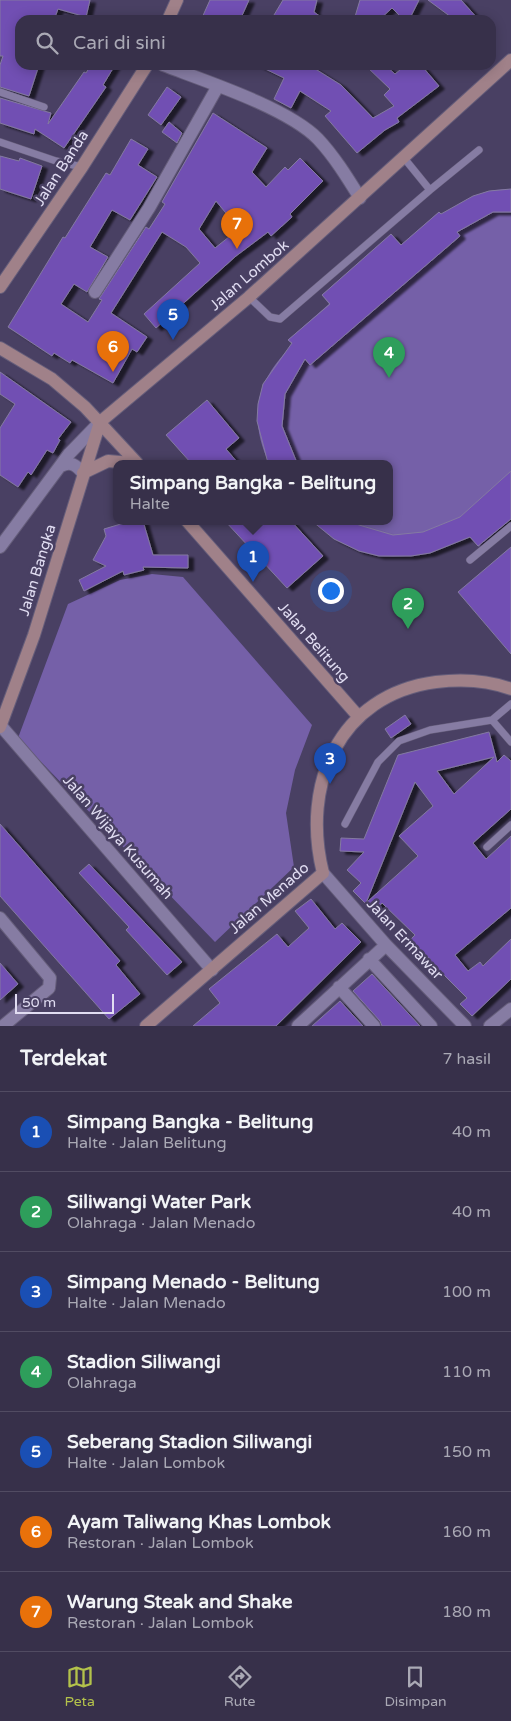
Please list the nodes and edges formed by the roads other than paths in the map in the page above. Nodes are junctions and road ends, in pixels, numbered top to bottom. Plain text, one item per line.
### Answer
1 (176, 0) edge
2 (170, 15) edge
3 (511, 60) edge
4 (144, 70) edge
5 (177, 70) edge
6 (218, 86) junction
7 (0, 92) edge
8 (44, 107) dead end
9 (0, 142) edge
10 (479, 150) dead end
11 (404, 158) junction
12 (82, 168) junction
13 (430, 190) junction
14 (360, 198) junction
15 (0, 287) edge
16 (95, 292) dead end
17 (249, 297) junction
18 (0, 348) edge
19 (100, 422) junction
20 (134, 460) edge
21 (113, 461) edge
22 (61, 466) junction
23 (83, 473) junction
24 (191, 525) edge
25 (511, 526) edge
26 (0, 546) edge
27 (470, 560) dead end
28 (511, 689) edge
29 (511, 704) edge
30 (358, 716) junction
31 (492, 720) junction
32 (0, 726) edge
33 (511, 742) edge
34 (346, 824) dead end
35 (511, 826) edge
36 (487, 847) dead end
37 (323, 874) junction
38 (0, 918) edge
39 (5, 932) edge
40 (386, 945) junction
41 (369, 959) junction
42 (212, 970) junction
43 (339, 987) junction
44 (511, 1009) edge
45 (3, 1026) edge
46 (146, 1026) edge
47 (298, 1026) edge
48 (374, 1026) edge
49 (430, 1026) edge
50 (464, 1026) edge
51 (490, 1026) edge

1 - 2 street
3 - 11 street, Jalan Lombok
4 - 12 street, Jalan Banda
5 - 6 street
6 - 14 street
6 - 16 street
7 - 8 lane
9 - 12 lane
10 - 13 lane
11 - 13 lane
11 - 14 street, Jalan Lombok
12 - 15 street, Jalan Banda
13 - 17 lane
14 - 17 street, Jalan Lombok
17 - 19 street, Jalan Lombok
18 - 19 street
19 - 20 street
19 - 22 street, Jalan Lombok
19 - 23 street, Jalan Bangka
21 - 23 street
22 - 23 street
22 - 26 street, Jalan Lombok
23 - 32 street, Jalan Bangka
24 - 30 street, Jalan Belitung
25 - 27 lane
28 - 30 street, Jalan Menado
29 - 31 lane
30 - 37 street, Jalan Menado
31 - 33 lane
31 - 34 lane
32 - 42 street, Jalan Wijaya Kusumah
35 - 36 lane
37 - 40 street, Jalan Ermawar
37 - 42 street, Jalan Menado
38 - 39 street
39 - 45 street
40 - 41 street
40 - 50 street, Jalan Ermawar
41 - 43 street
41 - 49 street
42 - 46 street, Jalan Menado
43 - 47 street
43 - 48 street
44 - 51 street

